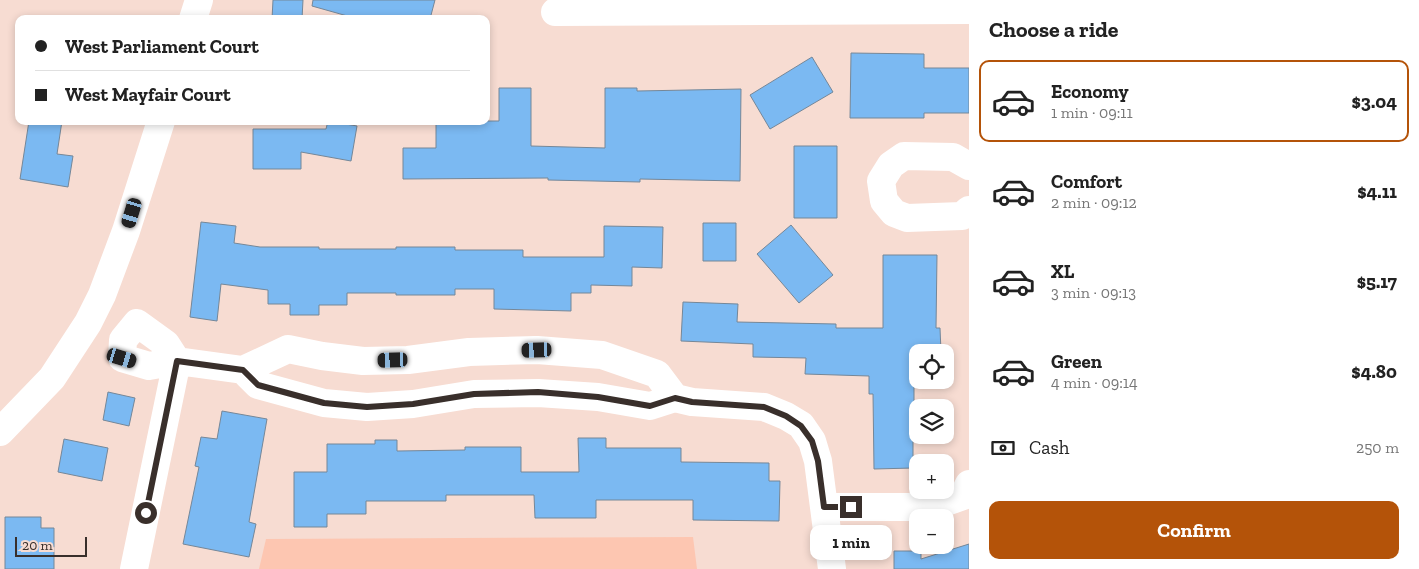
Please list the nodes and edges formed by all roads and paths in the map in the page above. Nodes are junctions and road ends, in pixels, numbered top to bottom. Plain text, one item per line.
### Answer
1 (199, 0) edge
2 (769, 6) edge
3 (969, 10) edge
4 (556, 12) dead end
5 (194, 15) edge
6 (160, 125) edge
7 (969, 166) edge
8 (969, 210) edge
9 (88, 323) junction
10 (177, 361) junction
11 (243, 370) junction
12 (675, 398) junction
13 (2, 428) edge
14 (969, 484) edge
15 (824, 507) junction
16 (134, 569) edge
17 (832, 569) edge

1 - 5 street
2 - 3 street
2 - 4 street
6 - 9 street
7 - 8 street
9 - 10 street
9 - 13 street
10 - 11 street
10 - 16 street
11 - 12 street
11 - 12 street
12 - 15 street
14 - 15 street
15 - 17 street

